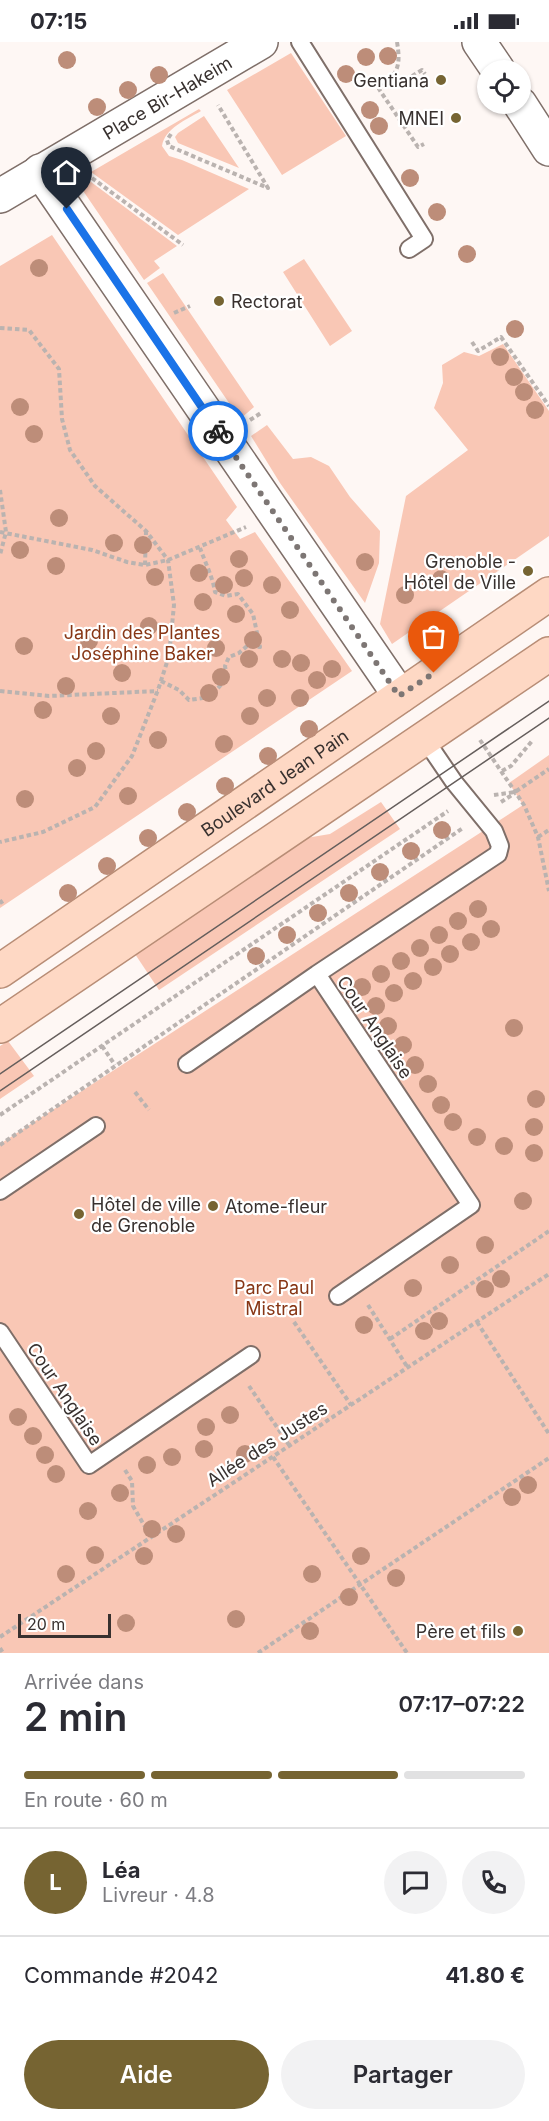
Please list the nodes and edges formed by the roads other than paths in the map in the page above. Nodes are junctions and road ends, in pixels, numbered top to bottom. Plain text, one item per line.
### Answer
1 (261, 42) edge
2 (300, 42) edge
3 (479, 42) edge
4 (491, 60) edge
5 (528, 114) edge
6 (545, 135) edge
7 (40, 171) junction
8 (0, 196) edge
9 (409, 249) dead end
10 (549, 594) edge
11 (549, 654) edge
12 (399, 696) junction
13 (424, 738) junction
14 (0, 971) edge
15 (317, 974) junction
16 (0, 1026) edge
17 (187, 1064) dead end
18 (96, 1126) dead end
19 (0, 1191) edge
20 (338, 1296) dead end
21 (0, 1332) edge
22 (251, 1355) dead end

1 - 7 street, Place Bir-Hakeim
2 - 9 lane
3 - 4 street
5 - 6 street
7 - 8 street, Place Bir-Hakeim
7 - 12 street
10 - 12 main road, Boulevard Jean Pain
11 - 13 main road
12 - 14 main road, Boulevard Jean Pain
13 - 15 lane, Cour Anglaise
13 - 16 main road
15 - 17 lane
15 - 20 lane, Cour Anglaise
18 - 19 lane
21 - 22 lane, Cour Anglaise

